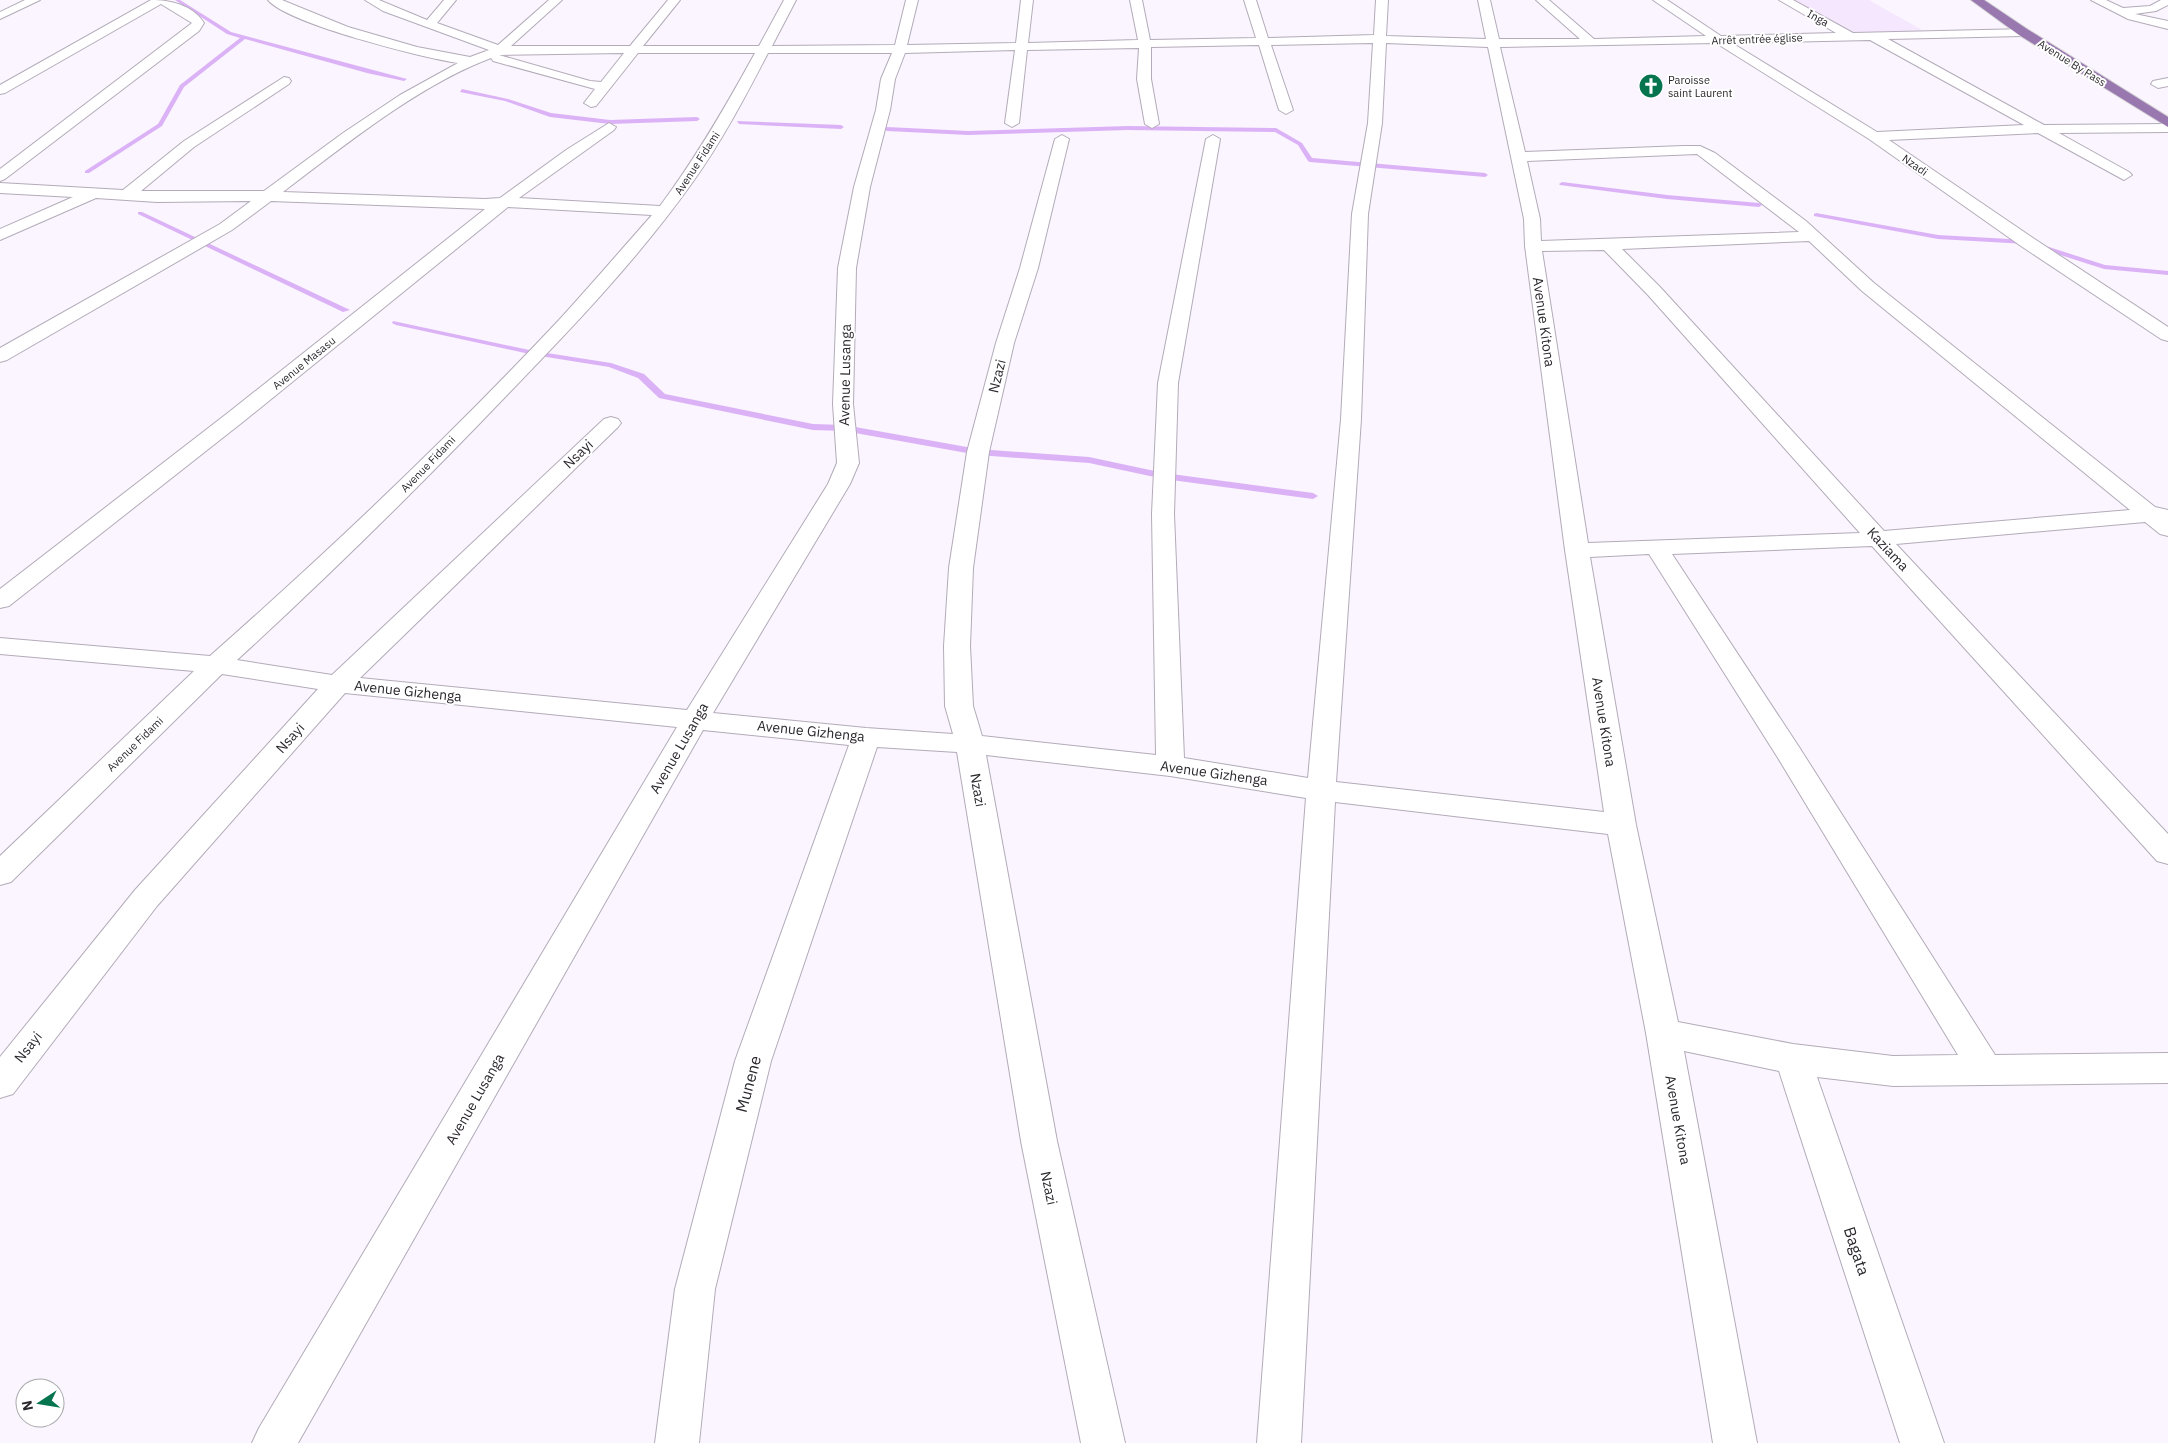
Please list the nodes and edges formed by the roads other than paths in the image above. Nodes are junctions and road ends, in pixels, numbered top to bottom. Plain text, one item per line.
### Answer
1 (34, 0) edge
2 (160, 0) edge
3 (274, 0) edge
4 (371, 0) edge
5 (450, 0) edge
6 (556, 0) edge
7 (674, 0) edge
8 (790, 0) edge
9 (912, 0) edge
10 (1027, 0) edge
11 (1136, 0) edge
12 (1250, 0) edge
13 (1382, 0) edge
14 (1484, 0) edge
15 (1542, 0) edge
16 (1659, 0) edge
17 (1785, 0) edge
18 (1977, 0) edge
19 (2097, 0) edge
20 (2168, 1) edge
21 (2118, 12) junction
22 (0, 16) edge
23 (429, 25) junction
24 (2168, 25) edge
25 (2023, 32) junction
26 (1873, 36) junction
27 (1851, 37) junction
28 (1380, 39) junction
29 (1264, 40) junction
30 (1719, 40) junction
31 (1145, 43) junction
32 (1492, 43) junction
33 (1591, 43) junction
34 (1023, 44) junction
35 (763, 48) junction
36 (634, 49) junction
37 (900, 49) junction
38 (493, 52) junction
39 (471, 60) junction
40 (284, 81) dead end
41 (604, 86) junction
42 (0, 90) edge
43 (591, 103) dead end
44 (1286, 110) dead end
45 (1012, 123) dead end
46 (1152, 124) dead end
47 (2168, 124) edge
48 (609, 127) dead end
49 (2168, 128) edge
50 (2039, 130) junction
51 (1874, 136) junction
52 (1062, 139) dead end
53 (1213, 139) dead end
54 (1519, 157) junction
55 (2124, 175) dead end
56 (0, 176) edge
57 (0, 188) edge
58 (96, 192) junction
59 (128, 194) junction
60 (269, 196) junction
61 (504, 202) junction
62 (664, 211) junction
63 (0, 234) edge
64 (1812, 236) junction
65 (1608, 245) junction
66 (1533, 246) junction
67 (2168, 335) edge
68 (0, 356) edge
69 (611, 422) dead end
70 (2159, 514) edge
71 (2168, 529) edge
72 (1878, 539) junction
73 (1656, 547) junction
74 (1577, 550) junction
75 (0, 600) edge
76 (0, 646) edge
77 (216, 665) junction
78 (338, 684) junction
79 (695, 719) junction
80 (866, 738) junction
81 (970, 744) junction
82 (1170, 766) junction
83 (1321, 790) junction
84 (1621, 826) junction
85 (2168, 853) edge
86 (0, 874) edge
87 (1663, 1033) junction
88 (1793, 1058) junction
89 (2168, 1068) edge
90 (1986, 1071) junction
91 (0, 1083) edge
92 (274, 1443) edge
93 (677, 1443) edge
94 (1103, 1443) edge
95 (1279, 1443) edge
96 (1735, 1443) edge
97 (1922, 1443) edge

1 - 22 street
2 - 42 street
2 - 56 street
3 - 39 street
4 - 23 street
5 - 23 street
6 - 38 street
7 - 36 street
8 - 35 street, Avenue Fidami
9 - 37 street, Avenue Lusanga
10 - 34 street
11 - 31 street
12 - 29 street
13 - 28 street
14 - 32 street, Avenue Kitona
15 - 33 street
16 - 30 street, Nzadi
17 - 27 street, Inga
18 - 25 highway, Avenue By Pass
19 - 21 street
20 - 21 street
21 - 24 street
23 - 38 street
25 - 26 street, Arrêt entrée église
25 - 47 highway, Avenue By Pass
26 - 27 street, Arrêt entrée église
26 - 50 street
27 - 30 street, Arrêt entrée église
28 - 29 street, Arrêt entrée église
28 - 32 street, Arrêt entrée église
28 - 83 street
29 - 31 street, Arrêt entrée église
29 - 44 street
30 - 33 street, Arrêt entrée église
30 - 51 street, Nzadi
31 - 34 street, Arrêt entrée église
31 - 46 street
32 - 33 street, Arrêt entrée église
32 - 54 street, Avenue Kitona
34 - 37 street, Arrêt entrée église
34 - 45 street
35 - 36 street, Arrêt entrée église
35 - 37 street, Arrêt entrée église
35 - 62 street, Avenue Fidami
36 - 38 street, Arrêt entrée église
36 - 41 street
37 - 79 street, Avenue Lusanga
38 - 39 street
38 - 41 street
39 - 60 street
40 - 59 street
41 - 43 street
48 - 61 street, Avenue Masasu
49 - 50 street
50 - 51 street
50 - 55 street
51 - 67 street, Nzadi
52 - 81 street, Nzazi
53 - 82 street
54 - 64 street
54 - 66 street, Avenue Kitona
57 - 58 street
58 - 59 street
58 - 63 street
59 - 60 street
60 - 61 street
60 - 68 street
61 - 62 street
61 - 75 street, Avenue Masasu
62 - 77 street, Avenue Fidami
64 - 65 street
64 - 70 street
65 - 66 street
65 - 72 street, Kaziama
66 - 74 street, Avenue Kitona
69 - 78 street, Nsayi
70 - 71 street
70 - 72 street
72 - 73 street
72 - 85 street, Kaziama
73 - 74 street
73 - 90 street
74 - 84 street, Avenue Kitona
76 - 77 street, Avenue Gizhenga
77 - 78 street, Avenue Gizhenga
77 - 86 street, Avenue Fidami
78 - 79 street, Avenue Gizhenga
78 - 91 street, Nsayi
79 - 80 street, Avenue Gizhenga
79 - 92 street, Avenue Lusanga
80 - 81 street, Avenue Gizhenga
80 - 93 street, Munene
81 - 82 street, Avenue Gizhenga
81 - 94 street, Nzazi
82 - 83 street, Avenue Gizhenga
83 - 84 street, Avenue Gizhenga
83 - 95 street
84 - 87 street, Avenue Kitona
87 - 88 street
87 - 96 street, Avenue Kitona
88 - 90 street
88 - 97 street, Bagata
89 - 90 street

